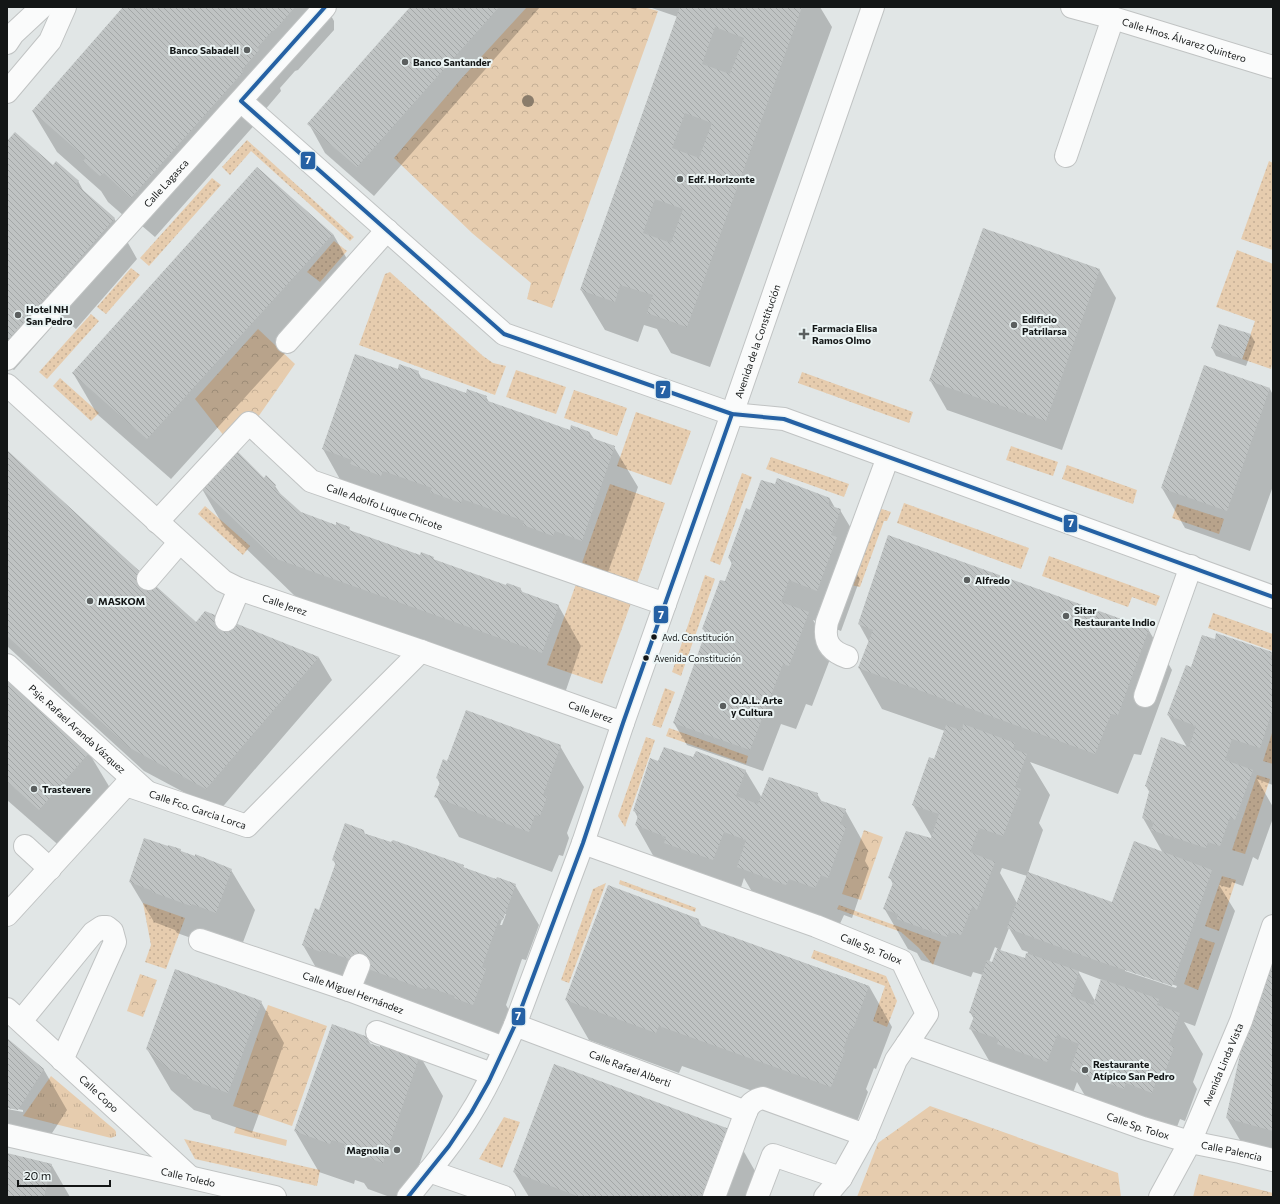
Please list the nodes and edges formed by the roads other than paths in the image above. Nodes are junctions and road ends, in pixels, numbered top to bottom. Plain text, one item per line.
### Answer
1 (42, 7) edge
2 (65, 7) edge
3 (325, 7) edge
4 (873, 7) edge
5 (1072, 7) edge
6 (1113, 18) junction
7 (9, 36) edge
8 (1273, 67) edge
9 (7, 92) edge
10 (241, 100) junction
11 (1066, 156) dead end
12 (387, 230) junction
13 (287, 342) dead end
14 (7, 359) edge
15 (7, 385) edge
16 (732, 414) junction
17 (888, 457) junction
18 (157, 522) junction
19 (179, 543) junction
20 (1191, 566) junction
21 (148, 579) dead end
22 (238, 589) junction
23 (1273, 597) edge
24 (665, 604) junction
25 (226, 620) dead end
26 (421, 652) junction
27 (847, 657) dead end
28 (7, 665) edge
29 (1145, 696) dead end
30 (623, 723) junction
31 (148, 793) junction
32 (583, 843) junction
33 (25, 846) dead end
34 (50, 869) junction
35 (7, 915) edge
36 (1271, 937) edge
37 (200, 940) dead end
38 (359, 965) dead end
39 (349, 990) junction
40 (14, 1015) edge
41 (515, 1025) junction
42 (377, 1032) dead end
43 (907, 1044) junction
44 (504, 1048) junction
45 (62, 1060) junction
46 (492, 1074) junction
47 (746, 1112) junction
48 (7, 1135) edge
49 (865, 1135) junction
50 (1190, 1142) junction
51 (1273, 1160) edge
52 (429, 1171) junction
53 (190, 1178) junction
54 (841, 1178) junction
55 (230, 1192) edge
56 (275, 1197) edge
57 (408, 1197) edge
58 (504, 1197) edge
59 (714, 1197) edge
60 (757, 1197) edge
61 (825, 1197) edge
62 (1160, 1197) edge

1 - 7 street
2 - 9 street
3 - 10 street, Calle Lagasca
4 - 16 street, Avenida de la Constitución
5 - 6 street, Calle Hnos. Álvarez Quintero
6 - 8 street, Calle Hnos. Álvarez Quintero
6 - 11 street
10 - 12 street
10 - 14 street, Calle Lagasca
12 - 13 street
12 - 16 street
15 - 18 street, Calle Jerez
16 - 17 street
16 - 24 street, Avenida de la Constitución
17 - 20 street
17 - 27 street
18 - 19 street, Calle Jerez
18 - 24 street, Calle Adolfo Luque Chicote
19 - 21 street
19 - 22 street, Calle Jerez
20 - 23 street
20 - 29 street
22 - 25 street
22 - 26 street, Calle Jerez
24 - 30 street, Avenida de la Constitución
26 - 30 street, Calle Jerez
26 - 31 street, Calle Fco. Garcia Lorca
28 - 31 street, Psje. Rafael Aranda Vázquez
30 - 32 street, Avenida de la Constitución
31 - 34 street, Calle Fco. Garcia Lorca
32 - 41 street, Avenida de la Constitución
32 - 43 street, Calle Sp. Tolox
33 - 34 street
34 - 35 street, Calle Fco. Garcia Lorca
36 - 50 street, Avenida Linda Vista
37 - 39 street, Calle Miguel Hernández
38 - 39 street
39 - 44 street, Calle Miguel Hernández
40 - 45 street, Calle Copo
40 - 45 street
41 - 44 street, Avenida de la Constitución
41 - 47 street, Calle Rafael Alberti
42 - 46 street
43 - 49 street
43 - 50 street, Calle Sp. Tolox
44 - 46 street, Avenida de la Constitución
45 - 53 street, Calle Copo
46 - 52 street, Avenida de la Constitución
47 - 49 street
47 - 59 street
48 - 53 street, Calle Toledo
49 - 54 street
50 - 51 street, Calle Palencia
50 - 62 street, Avenida Linda Vista
52 - 57 street, Avenida de la Constitución
52 - 58 street
53 - 55 street, Calle Toledo
54 - 60 street
54 - 61 street
55 - 56 street, Calle Toledo

